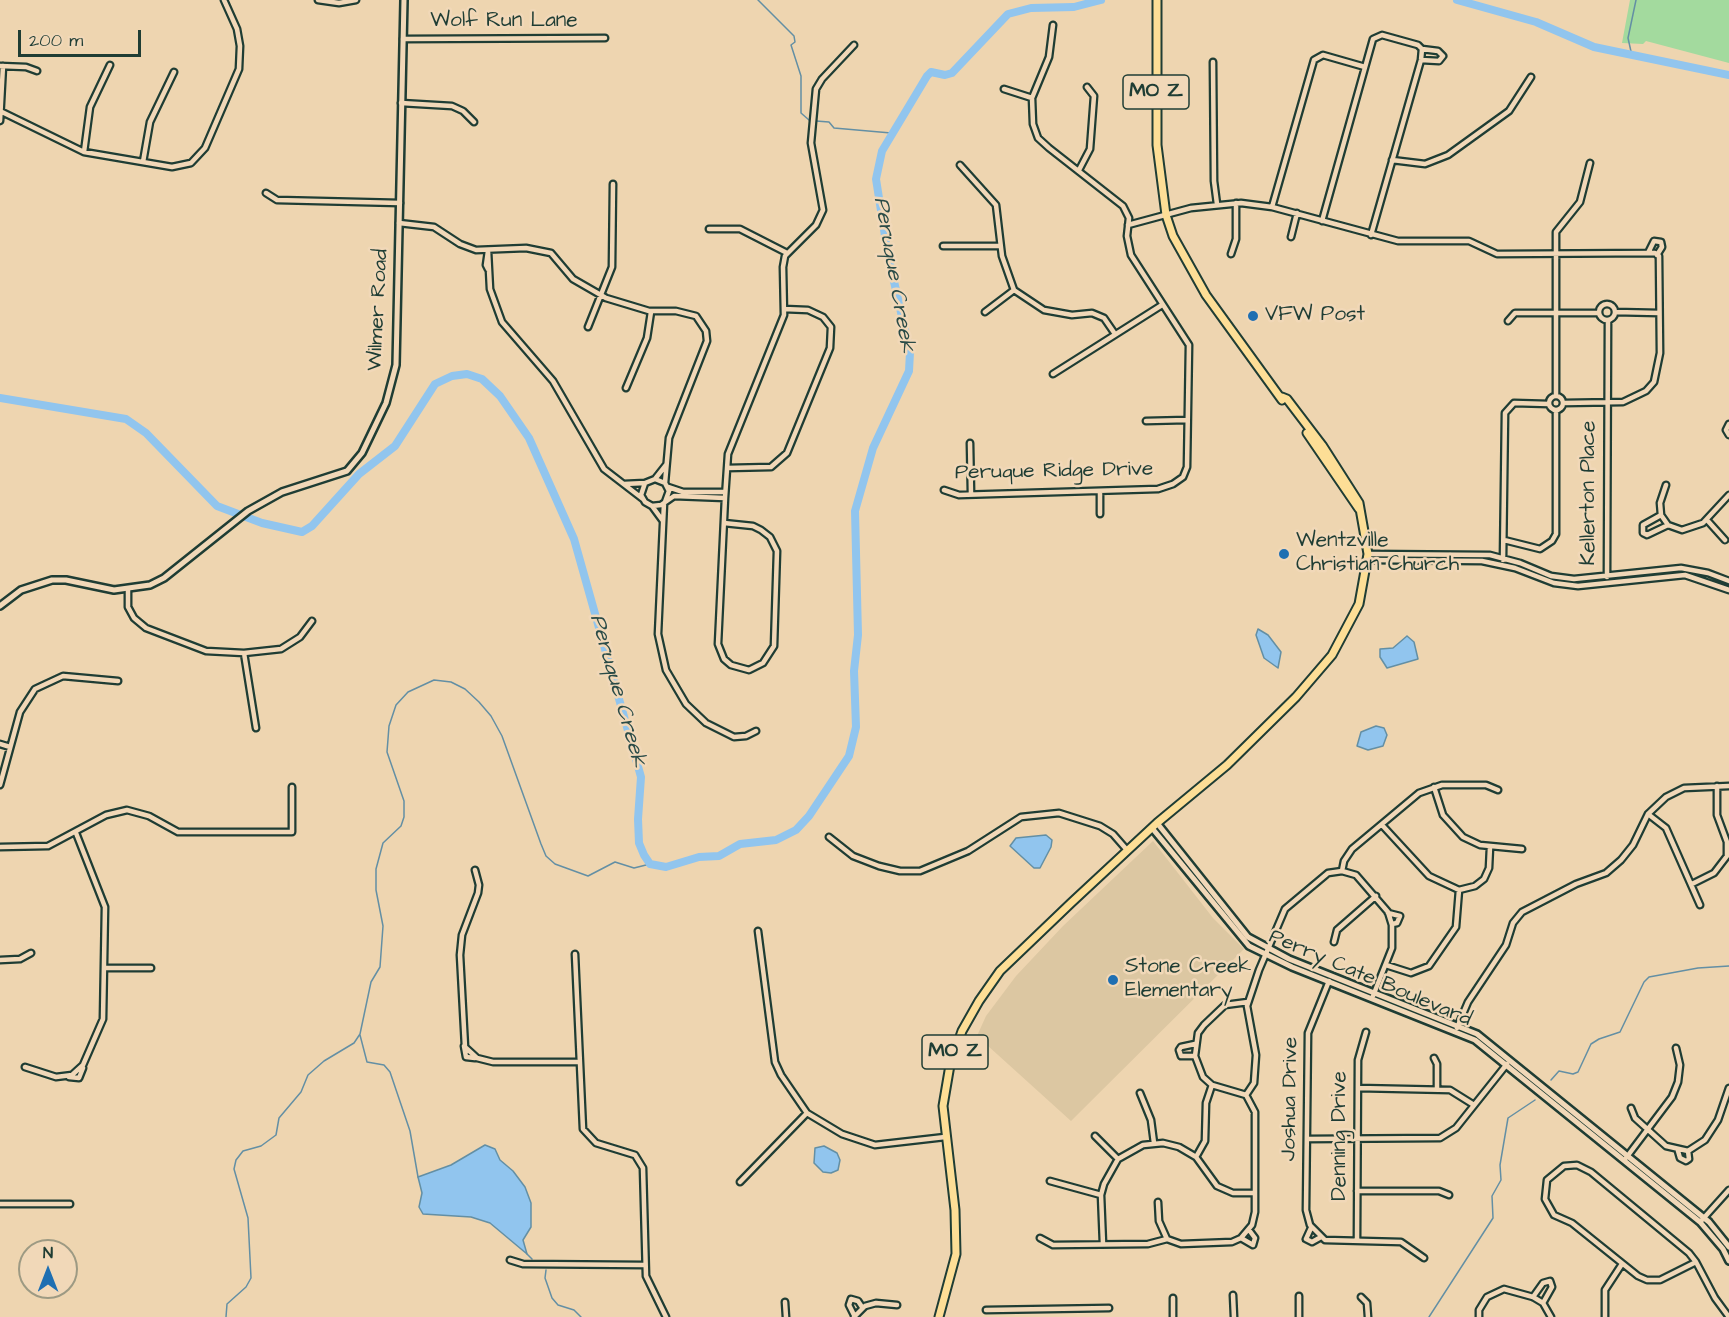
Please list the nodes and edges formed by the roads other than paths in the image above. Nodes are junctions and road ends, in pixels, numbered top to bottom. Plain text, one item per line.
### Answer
1 (224, 0) edge
2 (318, 0) edge
3 (356, 0) edge
4 (404, 0) edge
5 (1157, 0) edge
6 (339, 2) edge
7 (1053, 25) dead end
8 (605, 38) dead end
9 (403, 39) junction
10 (854, 45) dead end
11 (1422, 49) junction
12 (1421, 60) junction
13 (1213, 62) dead end
14 (110, 65) dead end
15 (1, 66) edge
16 (1365, 67) junction
17 (37, 71) dead end
18 (174, 72) dead end
19 (1531, 77) dead end
20 (1087, 87) dead end
21 (1004, 89) dead end
22 (1032, 98) junction
23 (401, 103) junction
24 (2, 112) junction
25 (0, 121) edge
26 (474, 122) dead end
27 (84, 152) junction
28 (1392, 160) junction
29 (143, 162) junction
30 (1590, 163) dead end
31 (960, 165) dead end
32 (1079, 170) junction
33 (612, 184) dead end
34 (266, 193) dead end
35 (400, 203) junction
36 (1236, 203) junction
37 (1217, 204) junction
38 (1272, 207) junction
39 (1297, 213) junction
40 (1166, 215) junction
41 (1322, 221) junction
42 (399, 223) junction
43 (1128, 225) junction
44 (709, 229) dead end
45 (1371, 235) junction
46 (1291, 237) dead end
47 (943, 246) dead end
48 (1000, 246) junction
49 (488, 250) junction
50 (1649, 251) junction
51 (787, 253) junction
52 (1556, 253) junction
53 (1231, 254) dead end
54 (1656, 254) junction
55 (1014, 290) junction
56 (601, 295) junction
57 (1162, 305) junction
58 (784, 309) junction
59 (651, 312) junction
60 (985, 312) dead end
61 (1557, 312) junction
62 (1615, 312) junction
63 (1599, 313) junction
64 (1659, 313) junction
65 (1608, 320) junction
66 (1508, 321) dead end
67 (588, 327) dead end
68 (1115, 334) junction
69 (1053, 374) dead end
70 (626, 388) dead end
71 (1556, 395) junction
72 (1564, 403) junction
73 (1607, 403) junction
74 (1549, 404) junction
75 (1556, 410) junction
76 (1187, 420) junction
77 (1146, 421) dead end
78 (1729, 424) edge
79 (1729, 435) edge
80 (970, 443) dead end
81 (666, 465) junction
82 (727, 468) junction
83 (655, 479) junction
84 (645, 483) junction
85 (621, 484) junction
86 (666, 485) junction
87 (1666, 485) dead end
88 (944, 490) dead end
89 (1100, 491) junction
90 (971, 494) junction
91 (725, 495) junction
92 (1729, 495) edge
93 (642, 499) junction
94 (664, 503) junction
95 (652, 506) junction
96 (1100, 514) dead end
97 (1661, 515) junction
98 (1707, 520) junction
99 (724, 523) junction
100 (664, 525) junction
101 (1668, 525) junction
102 (1504, 540) junction
103 (1725, 540) dead end
104 (1368, 557) junction
105 (1502, 558) junction
106 (1504, 566) junction
107 (1607, 576) junction
108 (1729, 581) edge
109 (1606, 583) junction
110 (128, 590) junction
111 (1729, 590) edge
112 (0, 606) edge
113 (312, 621) dead end
114 (244, 653) junction
115 (118, 681) dead end
116 (256, 728) dead end
117 (756, 731) dead end
118 (0, 744) edge
119 (10, 747) junction
120 (0, 784) edge
121 (1717, 786) junction
122 (1729, 786) edge
123 (292, 787) dead end
124 (1434, 787) junction
125 (1498, 790) dead end
126 (1648, 814) junction
127 (1154, 825) junction
128 (1382, 825) junction
129 (76, 832) junction
130 (829, 837) dead end
131 (0, 847) edge
132 (1490, 847) junction
133 (1522, 849) dead end
134 (1127, 850) junction
135 (1727, 860) edge
136 (475, 870) dead end
137 (1342, 871) junction
138 (1692, 884) junction
139 (1459, 890) junction
140 (1376, 896) junction
141 (1700, 905) dead end
142 (1389, 913) junction
143 (1392, 924) junction
144 (758, 931) dead end
145 (1334, 942) dead end
146 (1266, 952) junction
147 (31, 953) dead end
148 (574, 954) dead end
149 (0, 960) edge
150 (1386, 965) junction
151 (106, 968) junction
152 (152, 968) dead end
153 (1329, 978) junction
154 (1375, 992) junction
155 (1372, 998) junction
156 (1248, 1002) junction
157 (1458, 1024) junction
158 (1456, 1031) junction
159 (1366, 1032) dead end
160 (1195, 1044) junction
161 (1676, 1048) dead end
162 (1195, 1056) junction
163 (1434, 1058) dead end
164 (578, 1062) junction
165 (1508, 1062) junction
166 (26, 1067) dead end
167 (1212, 1085) junction
168 (1358, 1088) junction
169 (1437, 1088) junction
170 (1729, 1091) edge
171 (1140, 1094) dead end
172 (1246, 1095) junction
173 (1474, 1105) junction
174 (1631, 1108) dead end
175 (807, 1113) junction
176 (1648, 1130) junction
177 (1095, 1136) dead end
178 (945, 1137) junction
179 (1307, 1139) junction
180 (1357, 1139) junction
181 (1154, 1143) junction
182 (1678, 1151) junction
183 (1688, 1151) junction
184 (1196, 1157) junction
185 (1626, 1158) junction
186 (1118, 1159) junction
187 (1050, 1180) dead end
188 (740, 1182) dead end
189 (1729, 1190) edge
190 (1357, 1191) junction
191 (1255, 1193) junction
192 (1101, 1195) junction
193 (1449, 1195) dead end
194 (1158, 1202) dead end
195 (0, 1204) edge
196 (70, 1204) dead end
197 (1702, 1220) junction
198 (1311, 1228) junction
199 (1249, 1230) junction
200 (1320, 1237) junction
201 (1040, 1238) dead end
202 (1241, 1238) junction
203 (1167, 1239) junction
204 (1357, 1241) junction
205 (1102, 1244) junction
206 (1729, 1247) edge
207 (1424, 1258) dead end
208 (510, 1260) dead end
209 (1729, 1261) edge
210 (1696, 1262) junction
211 (1622, 1264) junction
212 (644, 1265) junction
213 (1233, 1295) dead end
214 (1299, 1296) dead end
215 (1360, 1297) dead end
216 (1533, 1297) junction
217 (1173, 1298) dead end
218 (785, 1302) dead end
219 (1544, 1303) junction
220 (897, 1305) dead end
221 (862, 1307) junction
222 (1108, 1308) dead end
223 (1028, 1309) junction
224 (986, 1310) dead end
225 (666, 1317) edge
226 (786, 1317) edge
227 (854, 1317) edge
228 (939, 1317) edge
229 (1028, 1317) edge
230 (1173, 1317) edge
231 (1234, 1317) edge
232 (1299, 1317) edge
233 (1368, 1317) edge
234 (1479, 1317) edge
235 (1551, 1317) edge
236 (1605, 1317) edge
237 (1729, 1317) edge

1 - 29 street
2 - 6 street
3 - 6 street
4 - 9 street, Wilmer Road
5 - 40 main road, MO Z
7 - 22 street, Peruque Ridge Drive
8 - 9 street, Wolf Run Lane
9 - 23 street, Wilmer Road
10 - 51 street
11 - 12 street
11 - 12 street
11 - 16 street
12 - 28 street
13 - 37 street
14 - 27 street
15 - 17 street
15 - 24 street
16 - 38 street
16 - 41 street
18 - 29 street
19 - 28 street
20 - 32 street
21 - 22 street
22 - 32 street, Peruque Ridge Drive
23 - 26 street
23 - 35 street, Wilmer Road
24 - 25 street
24 - 27 street
27 - 29 street
28 - 45 street
30 - 52 street
31 - 48 street
32 - 43 street, Peruque Ridge Drive
33 - 56 street
34 - 35 street
35 - 42 street, Wilmer Road
36 - 37 street
36 - 38 street
36 - 53 street
37 - 40 street
38 - 39 street
39 - 41 street
39 - 46 street
40 - 43 street
40 - 104 main road, MO Z
41 - 45 street
42 - 49 street
42 - 110 street, Wilmer Road
43 - 57 street, Peruque Ridge Drive
44 - 51 street
45 - 52 street
47 - 48 street
48 - 55 street
49 - 56 street
49 - 85 street
50 - 52 street
50 - 54 street
50 - 54 street
51 - 58 street
52 - 61 street
54 - 64 street
55 - 60 street
55 - 68 street
56 - 59 street
56 - 67 street
57 - 68 street
57 - 76 street, Peruque Ridge Drive
58 - 82 street
58 - 82 street
59 - 70 street
59 - 81 street
61 - 63 street
61 - 66 street
61 - 71 street
62 - 63 street
62 - 64 street
62 - 65 street
63 - 65 street
64 - 73 street
65 - 73 street, Kellerton Place
68 - 69 street
71 - 72 street
71 - 74 street
72 - 73 street
72 - 75 street
73 - 107 street, Kellerton Place
74 - 75 street
74 - 102 street
75 - 102 street
76 - 77 street
76 - 89 street, Peruque Ridge Drive
78 - 79 street
80 - 90 street
81 - 83 street
81 - 86 street
82 - 91 street
83 - 84 street
83 - 86 street
84 - 85 street
84 - 93 street
85 - 93 street
86 - 91 street
86 - 94 street
87 - 97 street
88 - 90 street, Peruque Ridge Drive
89 - 90 street, Peruque Ridge Drive
89 - 96 street
91 - 94 street
91 - 99 street
92 - 98 street
93 - 95 street
94 - 95 street
94 - 100 street
95 - 100 street
97 - 101 street
97 - 101 street
98 - 101 street
98 - 103 street
99 - 99 street
100 - 117 street
102 - 105 street
104 - 105 street
104 - 106 street
104 - 127 main road, MO Z
105 - 106 street
105 - 107 street
106 - 109 street
107 - 108 street
107 - 109 street, Kellerton Place
109 - 111 street
110 - 112 street, Wilmer Road
110 - 114 street
113 - 114 street
114 - 116 street
115 - 119 street
118 - 119 street
119 - 120 street
121 - 122 street
121 - 126 street
121 - 135 street
123 - 129 street
124 - 125 street
124 - 128 street
124 - 132 street
126 - 138 street
126 - 157 street
127 - 134 main road, MO Z
127 - 146 street, Perry Cate Boulevard
128 - 137 street
128 - 139 street
129 - 131 street
129 - 151 street
130 - 134 street
132 - 133 street
132 - 139 street
134 - 178 main road, MO Z
135 - 138 street
136 - 164 street
137 - 140 street
137 - 146 street
138 - 141 street
139 - 150 street
140 - 142 street
140 - 145 street
142 - 143 street
142 - 143 street
143 - 150 street
144 - 175 street
146 - 153 street, Perry Cate Boulevard
146 - 156 street
147 - 149 street
148 - 164 street
150 - 154 street
151 - 152 street
151 - 166 street
153 - 154 street, Perry Cate Boulevard
153 - 155 street, Perry Cate Boulevard
153 - 179 street, Joshua Drive
154 - 155 street
154 - 157 street, Perry Cate Boulevard
155 - 158 street, Perry Cate Boulevard
156 - 160 street
156 - 172 street
157 - 158 street
157 - 165 street, Perry Cate Boulevard
158 - 165 street, Perry Cate Boulevard
159 - 168 street, Denning Drive
160 - 162 street
160 - 162 street
161 - 176 street
162 - 167 street
163 - 169 street
164 - 212 street
165 - 173 street
165 - 185 street, Perry Cate Boulevard
167 - 172 street
167 - 184 street
168 - 169 street
168 - 180 street, Denning Drive
169 - 173 street
170 - 183 street
171 - 181 street
172 - 191 street
173 - 180 street
174 - 176 street
175 - 178 street
175 - 188 street
176 - 182 street
176 - 185 street
177 - 186 street
178 - 228 main road, MO Z
179 - 180 street
179 - 198 street, Joshua Drive
180 - 190 street, Denning Drive
181 - 184 street
181 - 186 street
182 - 183 street
182 - 183 street
184 - 191 street
185 - 197 street, Perry Cate Boulevard
186 - 192 street
187 - 192 street
189 - 197 street
190 - 193 street
190 - 204 street, Denning Drive
191 - 199 street
192 - 205 street
194 - 203 street
195 - 196 street
197 - 206 street, Perry Cate Boulevard
197 - 209 street, Perry Cate Boulevard
198 - 200 street
198 - 200 street
199 - 202 street
199 - 202 street
200 - 204 street
201 - 205 street
202 - 203 street
203 - 205 street
204 - 207 street
208 - 212 street
210 - 211 street
210 - 211 street
210 - 237 street
211 - 236 street
212 - 225 street
213 - 231 street
214 - 232 street
215 - 233 street
216 - 219 street
216 - 219 street
216 - 234 street
217 - 230 street
218 - 226 street
219 - 235 street
220 - 221 street
221 - 227 street
221 - 227 street
222 - 223 street
223 - 224 street
223 - 229 street

